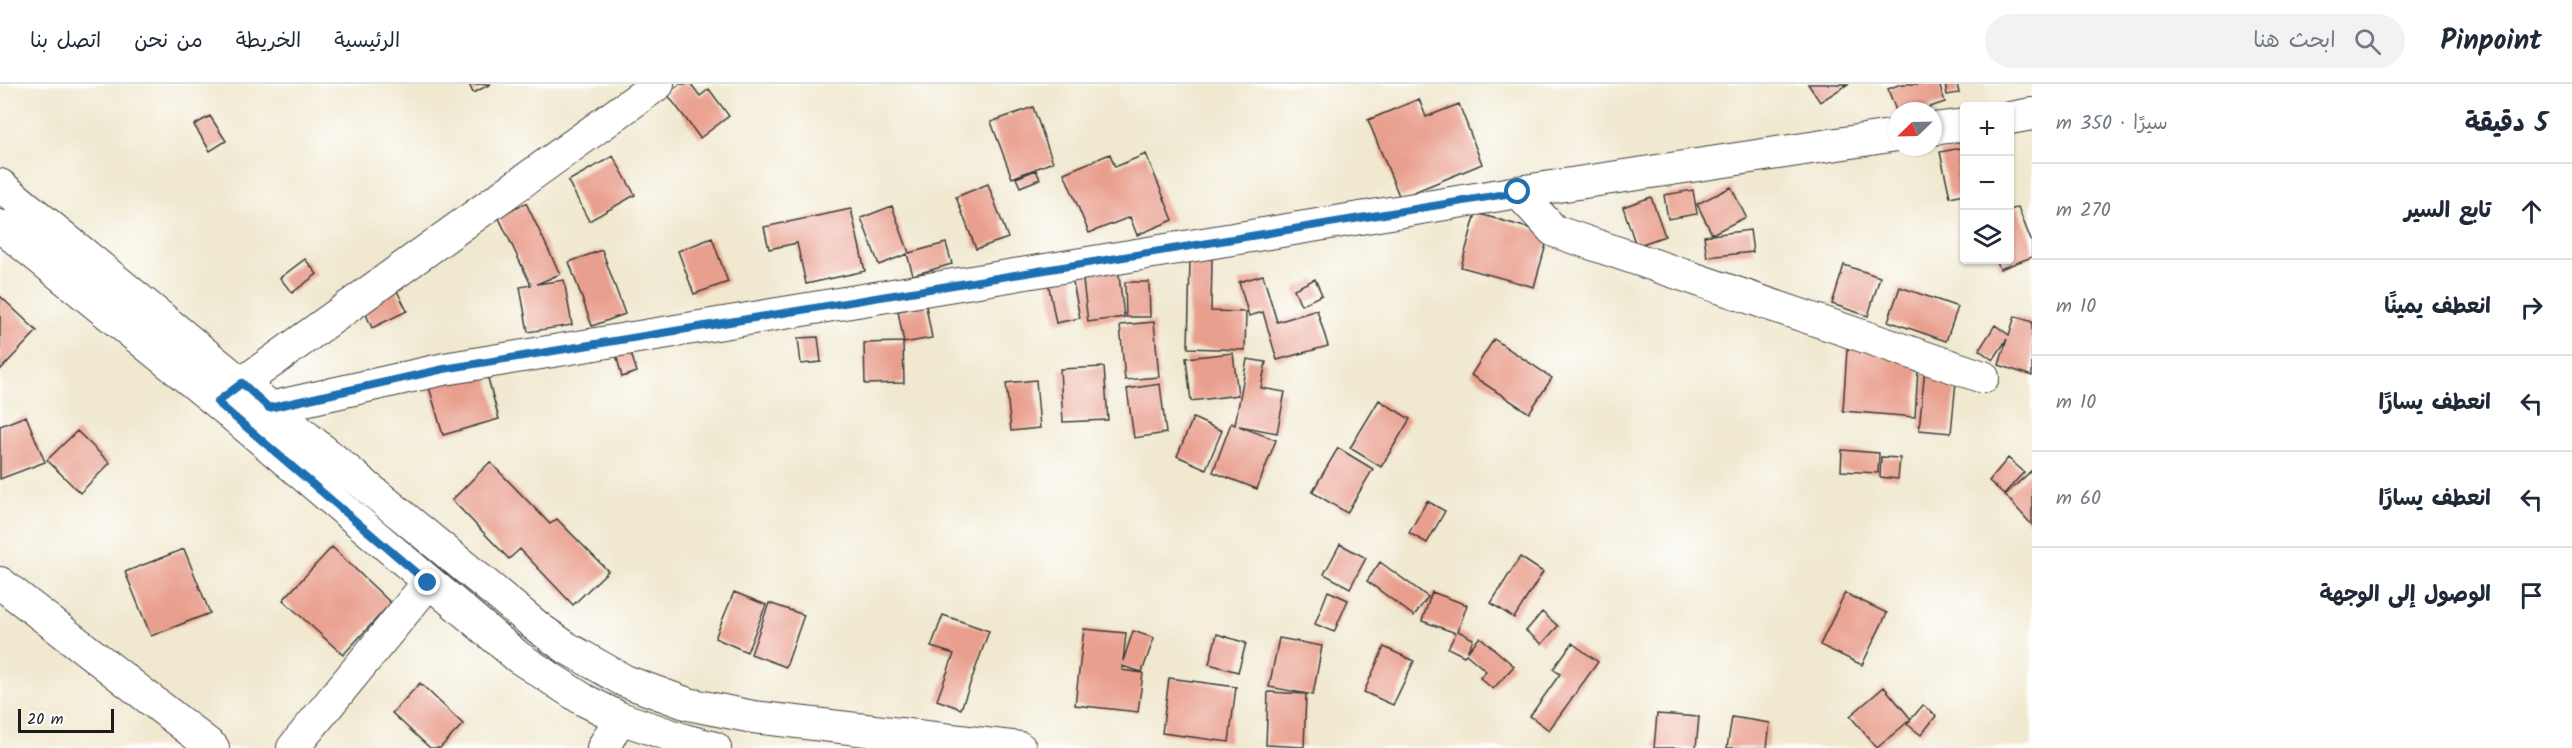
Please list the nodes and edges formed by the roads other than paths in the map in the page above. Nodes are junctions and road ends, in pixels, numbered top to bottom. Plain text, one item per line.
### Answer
1 (658, 84) edge
2 (2032, 114) edge
3 (2014, 117) edge
4 (1960, 125) edge
5 (1942, 128) edge
6 (1888, 136) edge
7 (0, 185) edge
8 (1518, 192) junction
9 (0, 226) edge
10 (1983, 377) dead end
11 (242, 383) junction
12 (217, 402) junction
13 (269, 408) junction
14 (0, 583) edge
15 (428, 583) junction
16 (620, 718) junction
17 (213, 748) edge
18 (293, 748) edge
19 (603, 748) edge
20 (715, 748) edge
21 (1020, 748) edge

1 - 11 street
2 - 3 street
4 - 5 street
6 - 8 street
7 - 11 street
8 - 10 street
8 - 13 street
9 - 12 street
11 - 12 street
11 - 13 street
12 - 15 street
13 - 21 street
14 - 17 street
15 - 16 street
15 - 18 street
16 - 19 street
16 - 20 street

